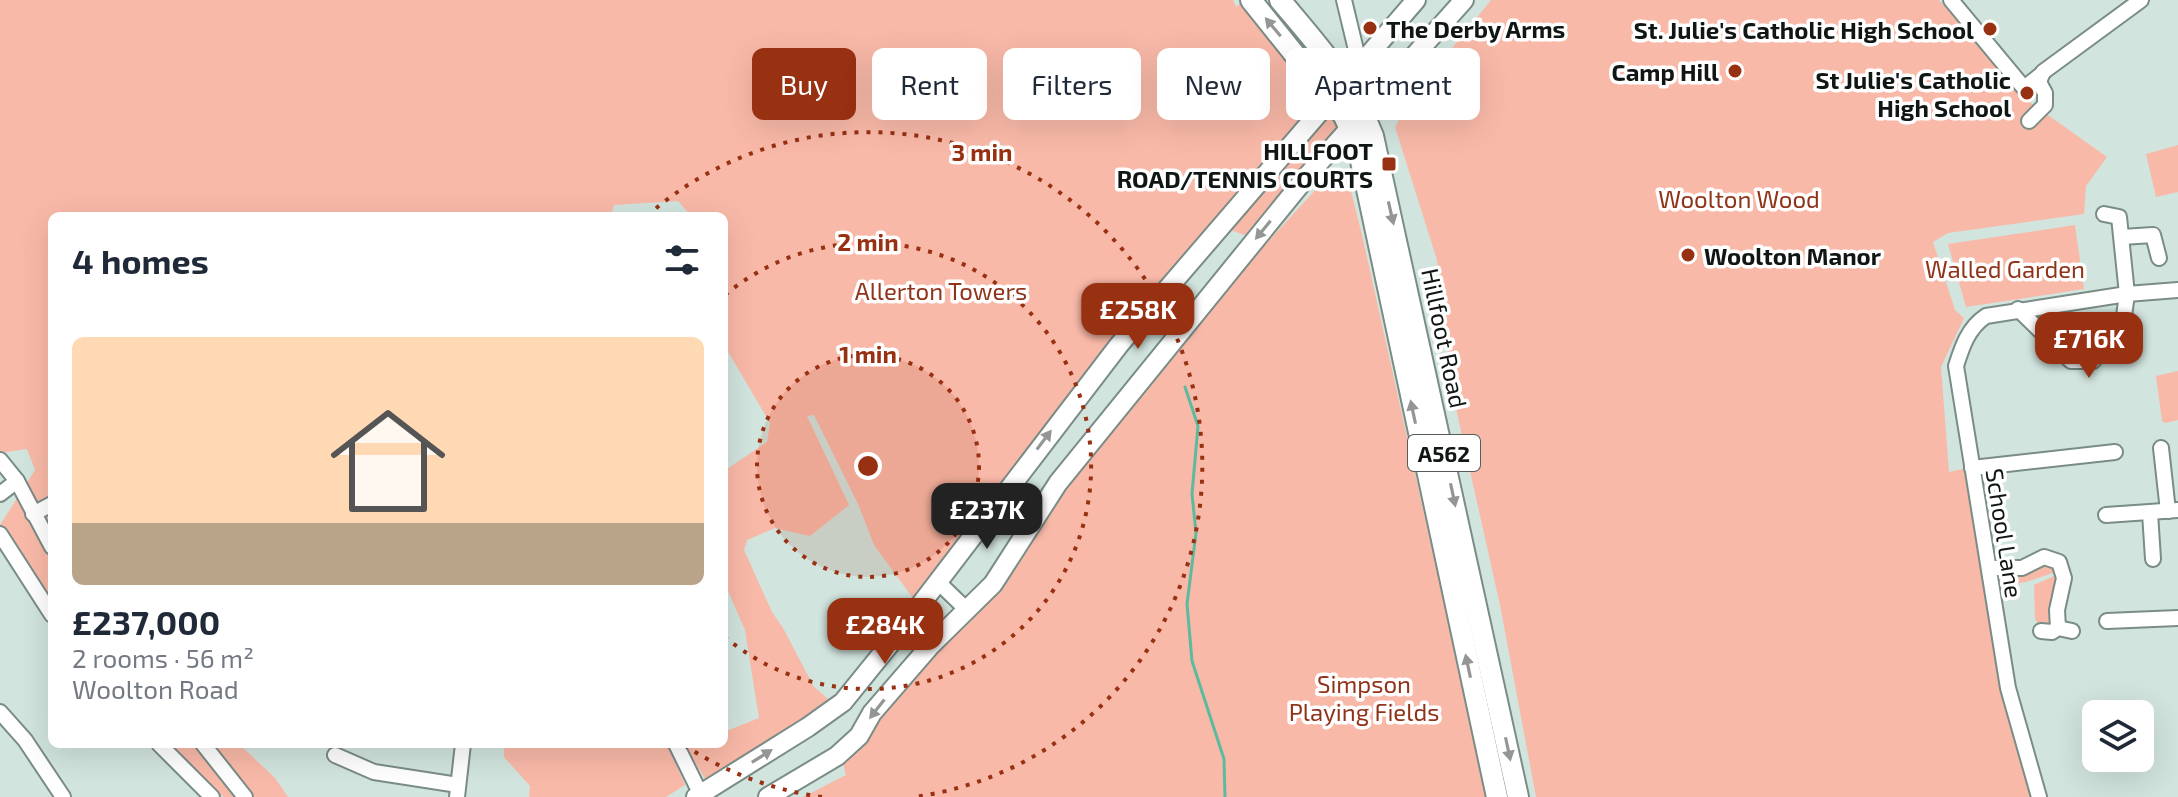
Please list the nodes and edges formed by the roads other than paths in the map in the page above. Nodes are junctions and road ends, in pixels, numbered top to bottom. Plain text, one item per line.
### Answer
1 (1251, 0) edge
2 (1280, 0) edge
3 (1344, 0) edge
4 (1416, 0) edge
5 (1464, 0) edge
6 (1951, 0) edge
7 (2141, 0) edge
8 (1290, 48) edge
9 (1320, 48) edge
10 (1356, 48) edge
11 (1376, 48) edge
12 (1420, 48) edge
13 (2043, 72) junction
14 (1313, 120) edge
15 (1345, 120) edge
16 (1356, 120) edge
17 (1367, 120) edge
18 (2029, 121) dead end
19 (1350, 128) junction
20 (1325, 157) junction
21 (1362, 168) junction
22 (2104, 214) dead end
23 (2122, 237) junction
24 (2159, 258) dead end
25 (2178, 290) edge
26 (2127, 294) junction
27 (2018, 309) junction
28 (2161, 448) dead end
29 (2115, 452) dead end
30 (0, 460) edge
31 (1972, 468) junction
32 (17, 481) junction
33 (0, 494) edge
34 (48, 506) edge
35 (2173, 510) edge
36 (2150, 513) junction
37 (33, 514) junction
38 (2106, 515) dead end
39 (0, 534) edge
40 (48, 540) edge
41 (2153, 559) dead end
42 (1989, 568) junction
43 (938, 582) junction
44 (48, 609) edge
45 (967, 610) junction
46 (2178, 618) edge
47 (2107, 621) dead end
48 (2041, 631) dead end
49 (0, 712) edge
50 (163, 748) edge
51 (206, 748) edge
52 (462, 748) edge
53 (678, 748) edge
54 (335, 755) dead end
55 (457, 791) edge
56 (699, 796) edge
57 (63, 797) edge
58 (212, 797) edge
59 (245, 797) edge
60 (768, 797) edge
61 (1497, 797) edge
62 (1518, 797) edge
63 (2039, 797) edge

8 -> 1 highway, A562
2 - 9 highway, A562
3 - 10 street
4 - 11 main road
5 - 12 main road
6 - 13 street
7 - 13 street
13 - 18 street
43 -> 14 main road
15 - 19 highway, A562
16 - 19 main road
17 -> 62 highway, Hillfoot Road / A562
19 - 20 main road
19 - 21 highway, Hillfoot Road / A562
20 - 21 main road
20 -> 45 main road
61 -> 21 highway, Hillfoot Road / A562
22 - 23 street
23 - 24 street
23 - 26 street
25 - 26 street, School Lane
26 - 27 street, School Lane
26 - 27 street
27 - 31 street, School Lane
28 - 35 street
29 - 31 street
30 - 32 street
31 - 42 street, School Lane
32 - 33 street
32 - 37 street
34 - 37 street
35 - 36 street
36 - 38 street
36 - 41 street
37 - 40 street
39 - 44 street
42 - 48 street
42 - 63 street, School Lane
43 - 45 street
56 -> 43 main road
45 -> 60 main road
46 - 47 street
49 - 57 street
50 - 58 street
51 - 59 street
52 - 55 street
53 - 56 street
54 - 55 street

